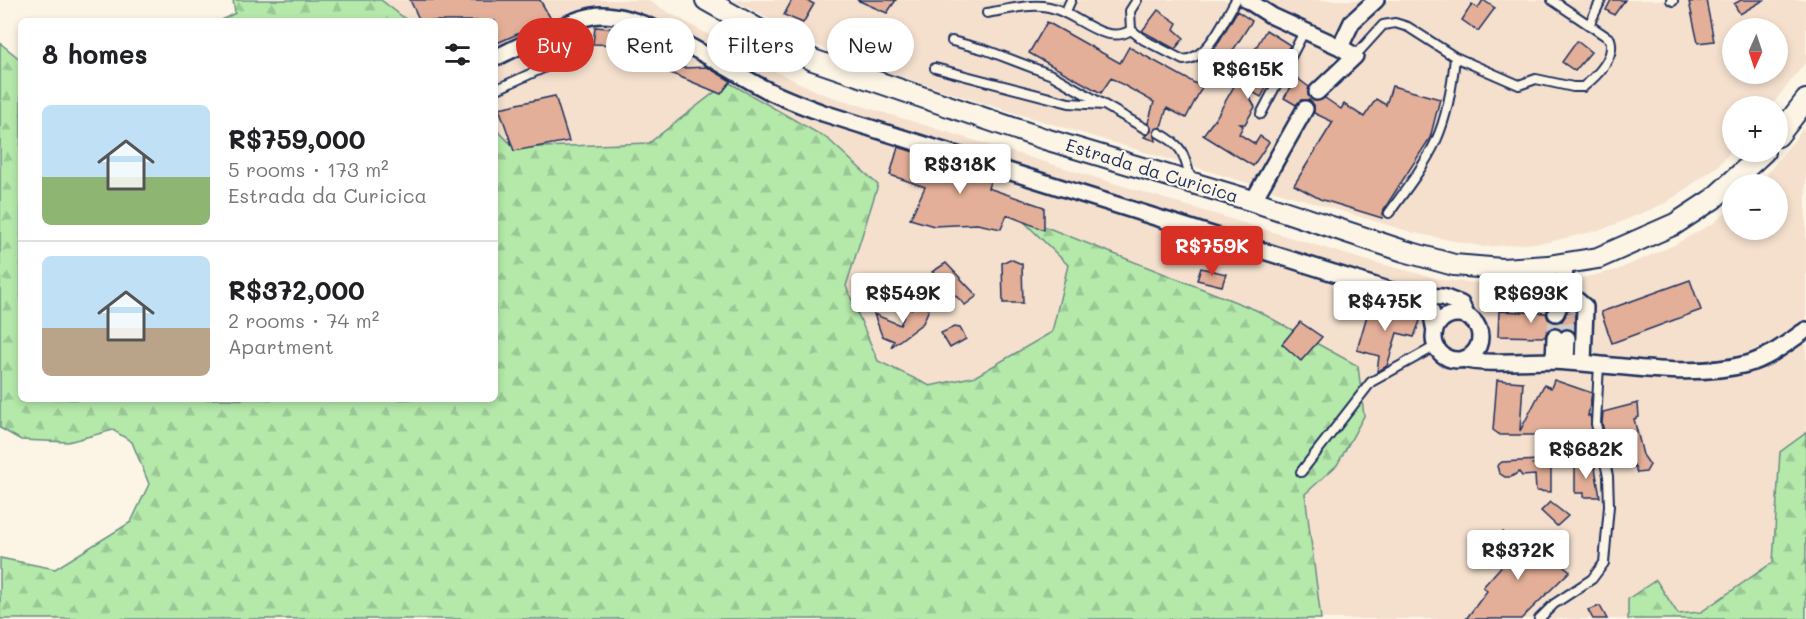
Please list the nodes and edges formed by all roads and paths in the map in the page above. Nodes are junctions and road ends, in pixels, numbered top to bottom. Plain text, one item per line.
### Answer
1 (706, 0) edge
2 (1071, 0) edge
3 (1137, 0) edge
4 (1236, 0) edge
5 (1247, 0) edge
6 (1376, 0) edge
7 (1552, 0) edge
8 (1601, 0) edge
9 (1025, 3) edge
10 (987, 13) dead end
11 (1065, 14) junction
12 (587, 18) edge
13 (1590, 23) junction
14 (1131, 30) junction
15 (1304, 33) junction
16 (952, 41) dead end
17 (1340, 47) junction
18 (516, 49) edge
19 (1355, 56) junction
20 (498, 57) edge
21 (1455, 57) junction
22 (935, 68) dead end
23 (534, 72) edge
24 (498, 89) edge
25 (1317, 92) dead end
26 (1806, 100) edge
27 (1106, 105) junction
28 (1305, 109) dead end
29 (1261, 114) dead end
30 (1788, 123) edge
31 (1146, 129) dead end
32 (1159, 133) dead end
33 (1753, 162) edge
34 (1191, 182) junction
35 (1253, 201) junction
36 (1389, 213) dead end
37 (1564, 263) junction
38 (1566, 291) junction
39 (1404, 295) junction
40 (1562, 313) tunnel mouth
41 (1467, 316) junction
42 (1806, 330) edge
43 (1480, 336) junction
44 (1561, 338) tunnel mouth
45 (1436, 339) junction
46 (1463, 359) junction
47 (1511, 360) junction
48 (1560, 362) junction
49 (1583, 363) junction
50 (1599, 364) junction
51 (1301, 472) dead end
52 (1539, 619) edge

1 - 34 street, Estrada da Curicica
2 - 11 lane
3 - 14 lane
4 - 14 lane
5 - 15 street
6 - 17 street
7 - 13 lane
8 - 13 lane
9 - 10 lane
9 - 11 lane
11 - 14 lane
12 - 39 street
13 - 21 lane
15 - 17 street
15 - 29 lane
16 - 27 lane
17 - 19 street
18 - 20 street
19 - 21 lane
19 - 25 street
21 - 36 lane
22 - 27 lane
23 - 24 lane
26 - 30 street
27 - 31 lane
28 - 35 street
32 - 34 lane
33 - 37 street, Estrada da Curicica
34 - 35 street, Estrada da Curicica
35 - 37 street, Estrada da Curicica
37 - 38 street
38 - 40 street
38 - 49 street
39 - 41 street
39 - 45 street
41 - 43 street
41 - 45 street
42 - 50 street
43 - 46 street
43 - 47 street
44 - 48 street
45 - 46 street
45 - 51 lane
46 - 47 street
47 - 48 street
48 - 49 street
49 - 50 street
50 - 52 lane

